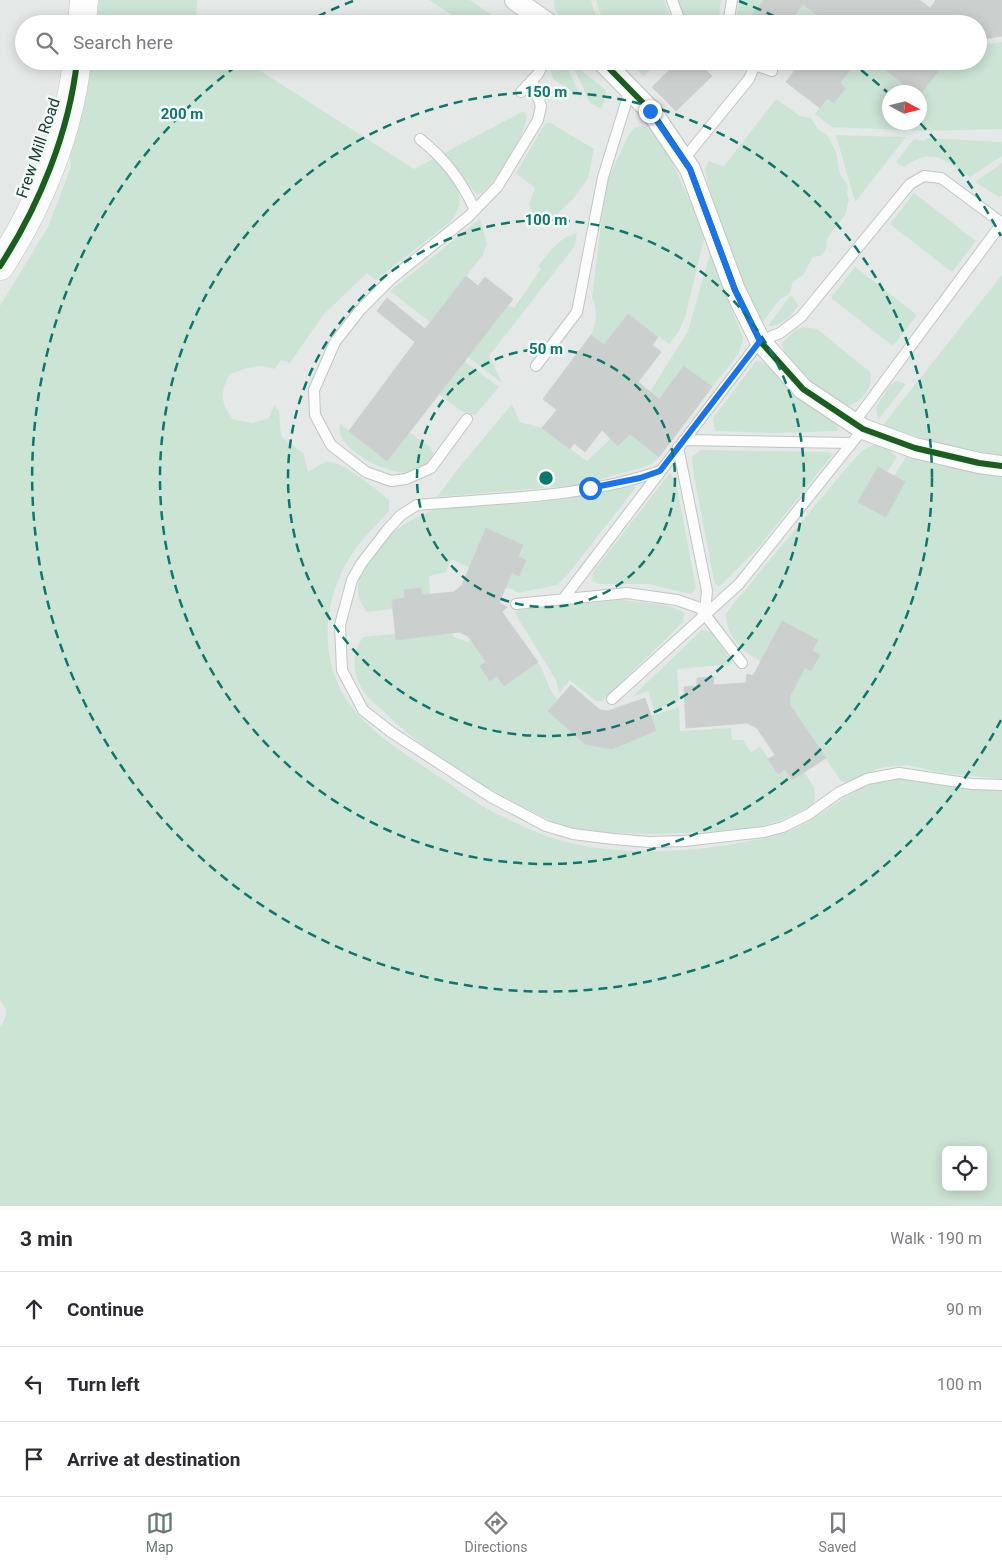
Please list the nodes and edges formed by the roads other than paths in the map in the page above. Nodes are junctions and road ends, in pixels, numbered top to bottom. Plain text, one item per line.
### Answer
1 (84, 0) edge
2 (515, 0) edge
3 (672, 0) edge
4 (732, 0) edge
5 (83, 15) edge
6 (536, 15) edge
7 (678, 15) edge
8 (730, 15) edge
9 (75, 70) edge
10 (539, 70) edge
11 (611, 70) edge
12 (751, 70) edge
13 (532, 80) junction
14 (630, 90) junction
15 (521, 92) dead end
16 (420, 139) dead end
17 (684, 159) junction
18 (475, 210) junction
19 (1002, 222) edge
20 (0, 266) edge
21 (760, 341) junction
22 (536, 366) dead end
23 (467, 418) dead end
24 (856, 432) junction
25 (681, 444) junction
26 (1002, 466) edge
27 (660, 471) junction
28 (564, 598) junction
29 (516, 604) dead end
30 (705, 613) junction
31 (742, 663) dead end
32 (612, 699) dead end
33 (1002, 785) edge

1 - 5 street
2 - 6 street
3 - 7 lane
4 - 8 lane
9 - 20 street, Frew Mill Road
10 - 13 lane
11 - 14 street
12 - 17 lane
13 - 15 lane
13 - 18 lane
14 - 17 street
14 - 22 lane
16 - 18 lane
17 - 21 street
18 - 23 lane
19 - 21 lane
19 - 24 lane
21 - 24 street
21 - 25 lane
24 - 25 lane
24 - 26 street
24 - 30 lane
25 - 27 lane
25 - 30 lane
27 - 28 lane
27 - 33 lane
28 - 29 lane
28 - 30 lane
30 - 31 lane
30 - 32 lane

